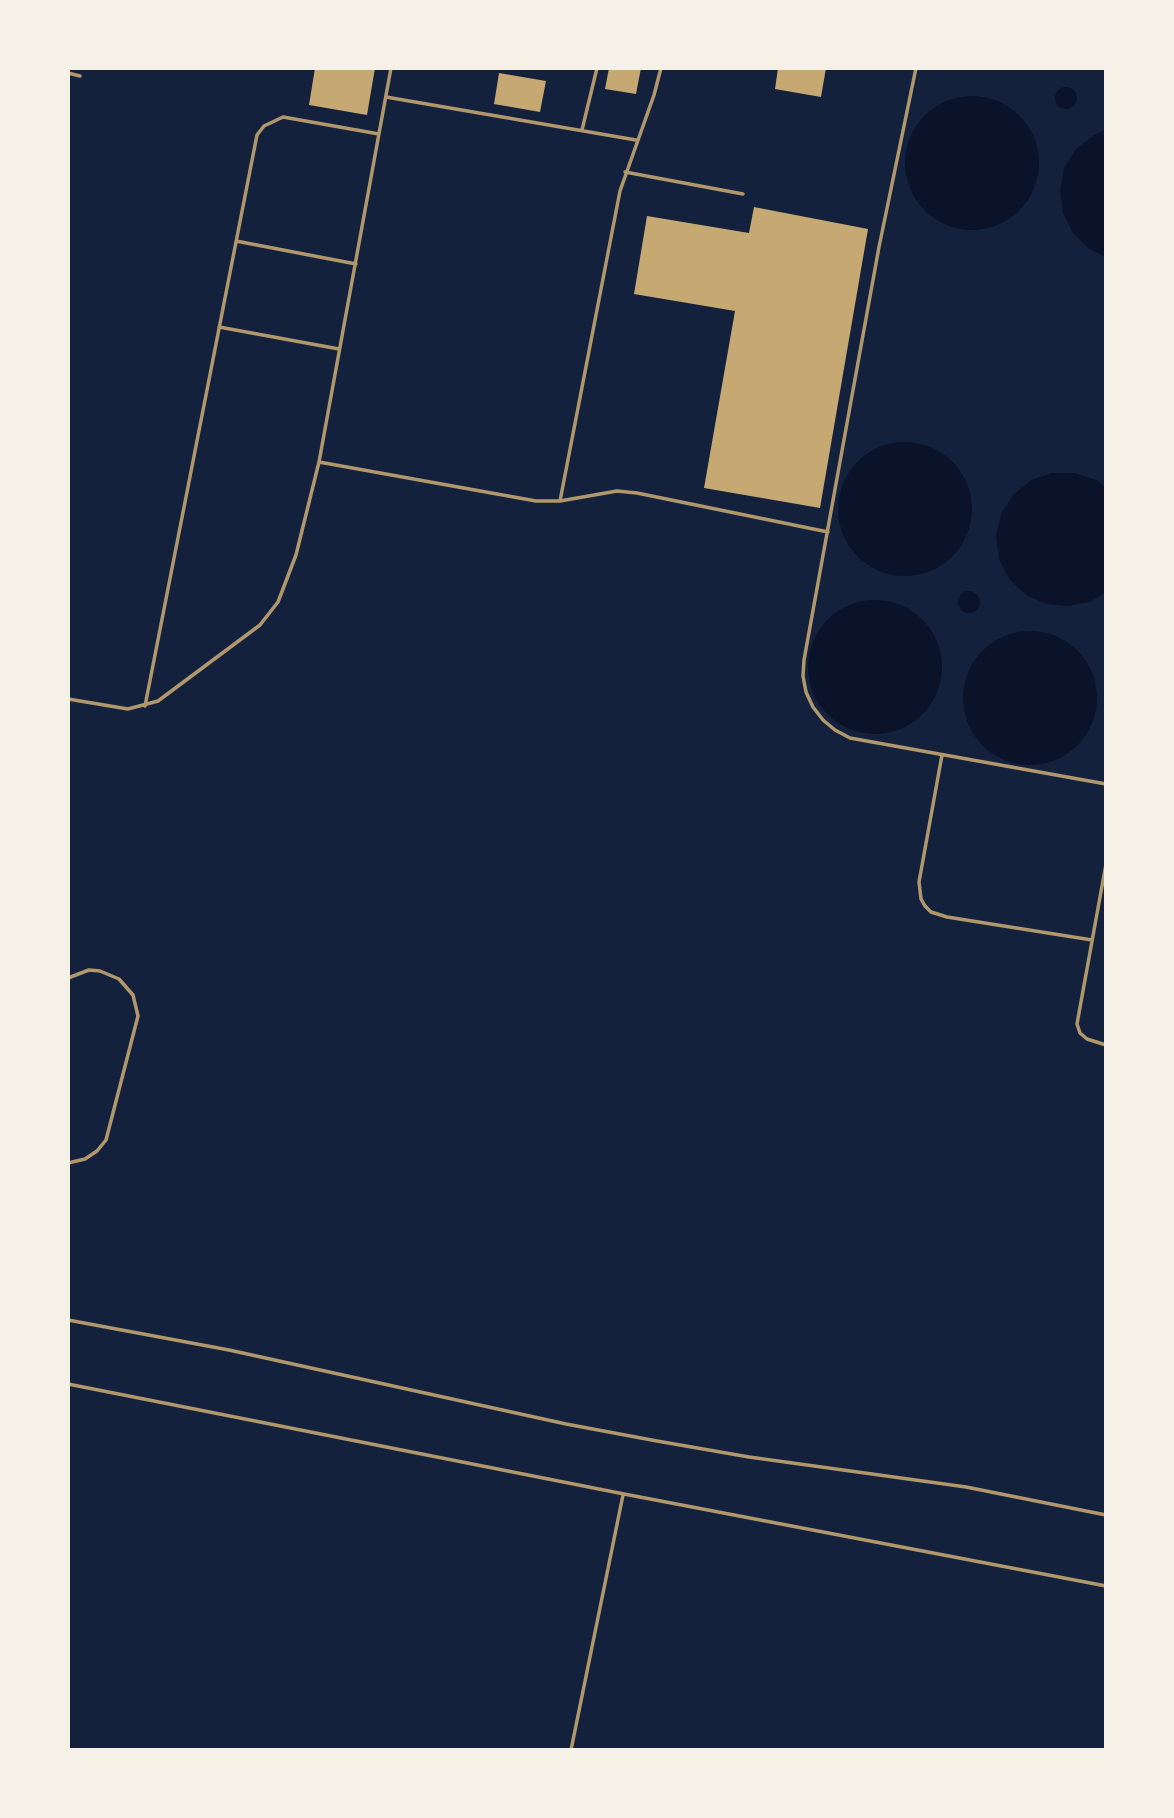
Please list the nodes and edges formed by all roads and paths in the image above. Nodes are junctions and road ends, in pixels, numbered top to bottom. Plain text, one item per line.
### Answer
1 (391, 68) edge
2 (597, 68) edge
3 (661, 68) edge
4 (916, 68) edge
5 (68, 73) edge
6 (80, 75) dead end
7 (386, 97) junction
8 (582, 130) junction
9 (379, 134) junction
10 (636, 140) junction
11 (625, 172) junction
12 (743, 194) dead end
13 (236, 241) junction
14 (356, 264) junction
15 (219, 327) junction
16 (339, 349) junction
17 (319, 462) junction
18 (560, 501) junction
19 (828, 532) junction
20 (68, 699) edge
21 (145, 706) junction
22 (942, 755) junction
23 (1106, 784) edge
24 (1106, 864) edge
25 (1092, 940) junction
26 (68, 978) edge
27 (1106, 1045) edge
28 (68, 1163) edge
29 (68, 1320) edge
30 (68, 1384) edge
31 (624, 1494) junction
32 (1106, 1515) edge
33 (1106, 1586) edge
34 (571, 1750) edge

1 - 7 lane
2 - 8 lane
3 - 10 lane
4 - 19 lane
5 - 6 lane
7 - 8 lane
7 - 9 lane
8 - 10 lane
9 - 13 lane
9 - 14 lane
10 - 11 lane
11 - 12 lane
11 - 18 lane
13 - 14 lane
13 - 15 lane
14 - 16 lane
15 - 16 lane
15 - 21 lane
16 - 17 lane
17 - 18 lane
17 - 21 lane
18 - 19 lane
19 - 22 lane
20 - 21 lane
22 - 23 lane
22 - 25 lane
24 - 25 lane
25 - 27 lane
26 - 28 lane
29 - 32 lane
30 - 31 lane
31 - 33 lane
31 - 34 lane

